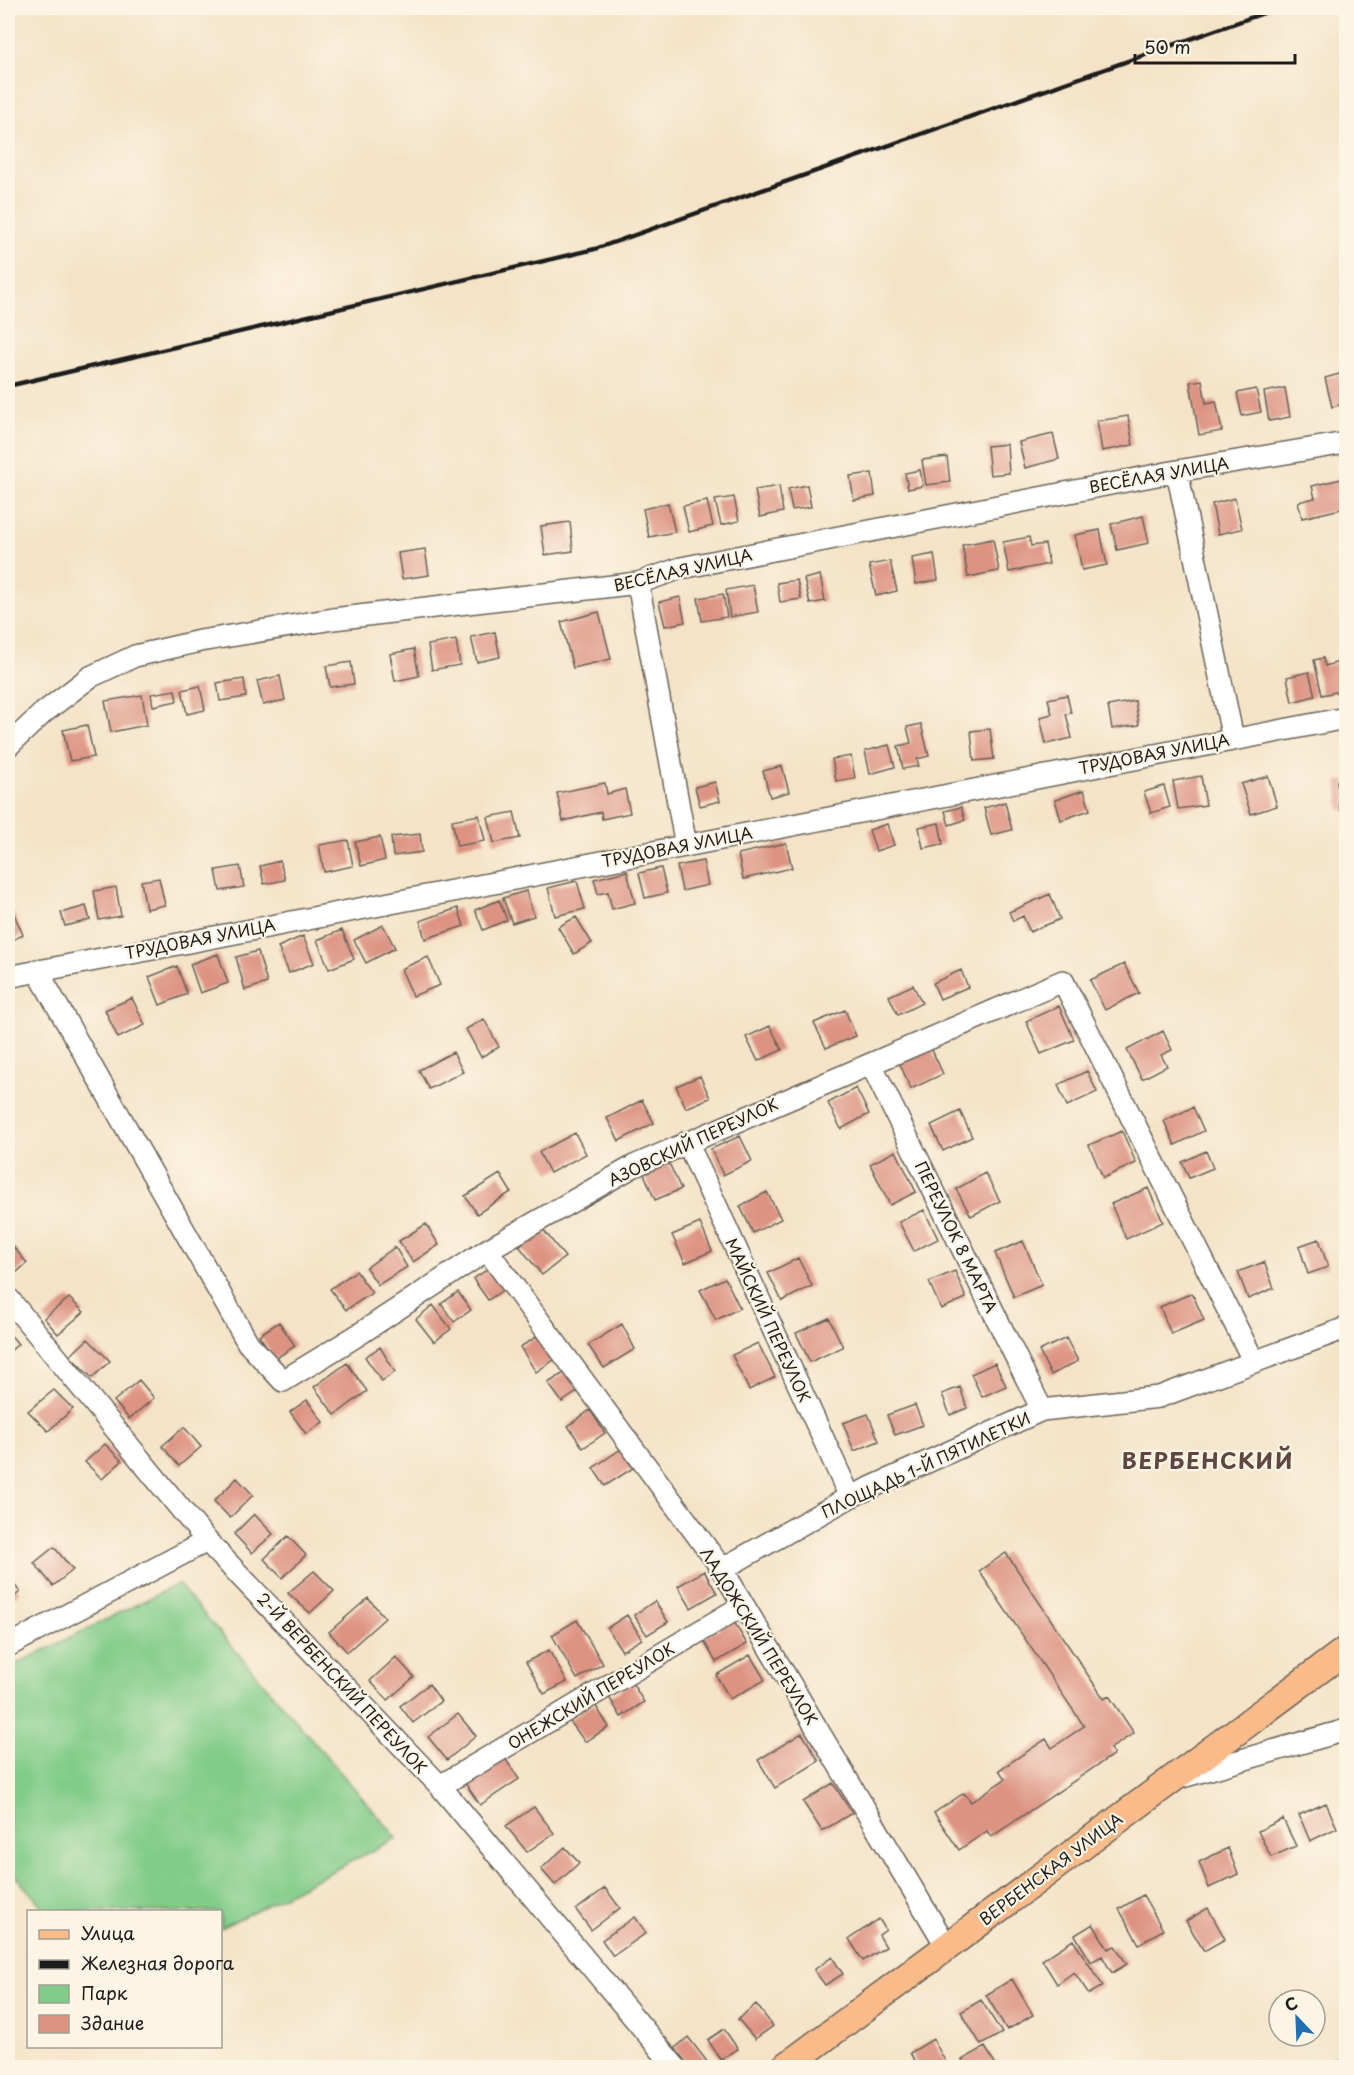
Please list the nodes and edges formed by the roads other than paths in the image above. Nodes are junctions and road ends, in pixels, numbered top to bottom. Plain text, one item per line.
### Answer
1 (1347, 443) edge
2 (1177, 471) junction
3 (638, 583) junction
4 (1347, 718) edge
5 (1233, 739) junction
6 (8, 746) edge
7 (686, 846) junction
8 (37, 970) junction
9 (8, 977) edge
10 (871, 1064) junction
11 (687, 1142) junction
12 (487, 1250) junction
13 (8, 1298) edge
14 (1347, 1328) edge
15 (1254, 1362) junction
16 (1042, 1410) junction
17 (850, 1497) junction
18 (207, 1541) junction
19 (722, 1569) junction
20 (742, 1606) junction
21 (8, 1646) edge
22 (1347, 1650) edge
23 (1347, 1730) edge
24 (1170, 1781) junction
25 (440, 1786) junction
26 (947, 1947) junction
27 (676, 2067) edge
28 (784, 2067) edge

1 - 2 street, ВЕСЁЛАЯ УЛИЦА
2 - 3 street, ВЕСЁЛАЯ УЛИЦА
2 - 5 street
3 - 6 street, ВЕСЁЛАЯ УЛИЦА
3 - 7 street
4 - 5 street, ТРУДОВАЯ УЛИЦА
5 - 7 street, ТРУДОВАЯ УЛИЦА
7 - 8 street, ТРУДОВАЯ УЛИЦА
8 - 9 street, ТРУДОВАЯ УЛИЦА
8 - 12 street, АЗОВСКИЙ ПЕРЕУЛОК
10 - 11 street, АЗОВСКИЙ ПЕРЕУЛОК
10 - 15 street, АЗОВСКИЙ ПЕРЕУЛОК
10 - 16 street, ПЕРЕУЛОК 8 МАРТА
11 - 12 street, АЗОВСКИЙ ПЕРЕУЛОК
11 - 17 street, МАЙСКИЙ ПЕРЕУЛОК
12 - 19 street, ЛАДОЖСКИЙ ПЕРЕУЛОК
13 - 18 street, 2-Й ВЕРБЕНСКИЙ ПЕРЕУЛОК
14 - 15 street, ПЛОЩАДЬ 1-Й ПЯТИЛЕТКИ
15 - 16 street, ПЛОЩАДЬ 1-Й ПЯТИЛЕТКИ
16 - 17 street, ПЛОЩАДЬ 1-Й ПЯТИЛЕТКИ
17 - 19 street, ПЛОЩАДЬ 1-Й ПЯТИЛЕТКИ
18 - 21 street
18 - 25 street, 2-Й ВЕРБЕНСКИЙ ПЕРЕУЛОК
19 - 20 street, ЛАДОЖСКИЙ ПЕРЕУЛОК
20 - 25 street, ОНЕЖСКИЙ ПЕРЕУЛОК
20 - 26 street, ЛАДОЖСКИЙ ПЕРЕУЛОК
22 - 24 main road
23 - 24 street, ВЕРБЕНСКАЯ УЛИЦА
24 - 26 main road, ВЕРБЕНСКАЯ УЛИЦА
25 - 27 street, 2-Й ВЕРБЕНСКИЙ ПЕРЕУЛОК
26 - 28 main road, ВЕРБЕНСКАЯ УЛИЦА

